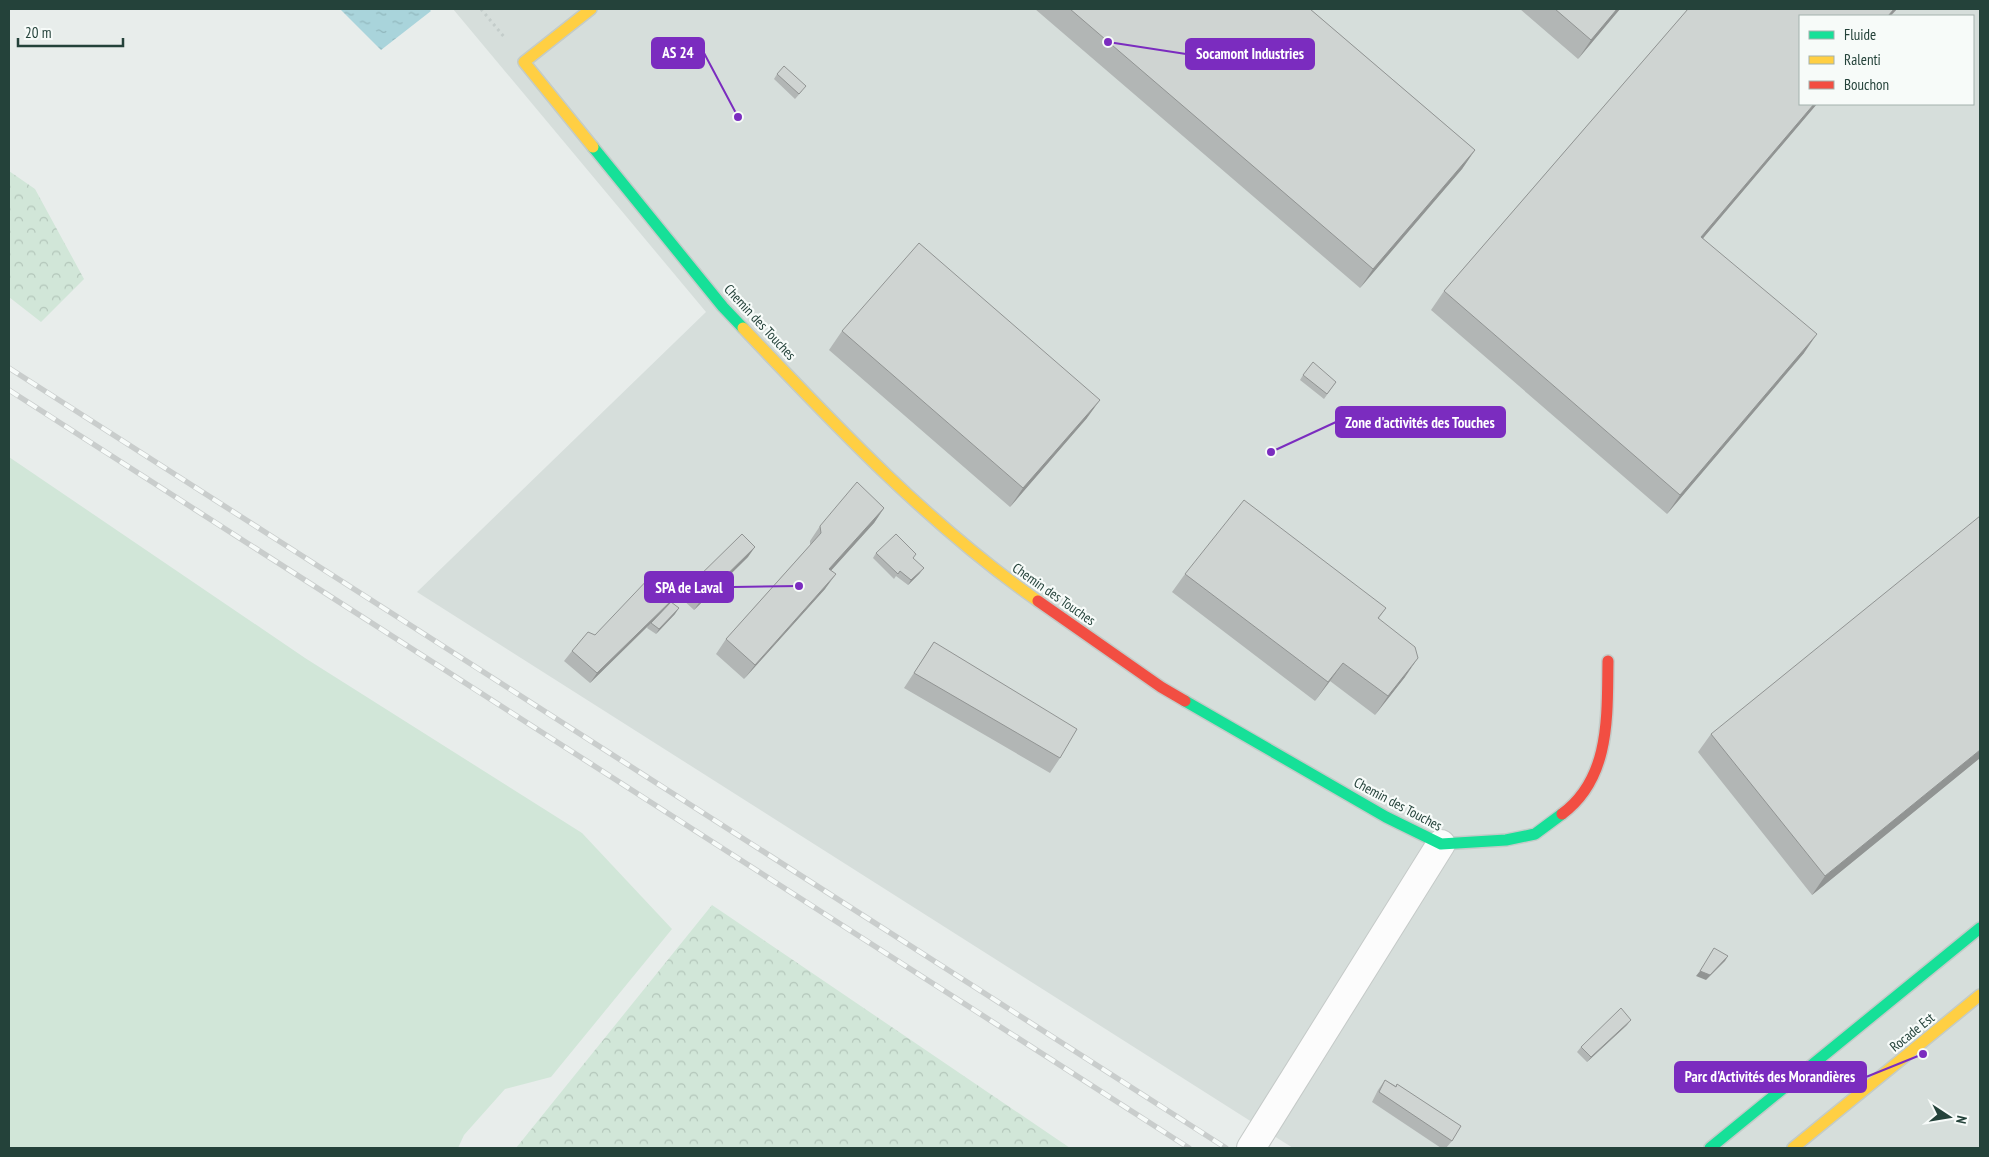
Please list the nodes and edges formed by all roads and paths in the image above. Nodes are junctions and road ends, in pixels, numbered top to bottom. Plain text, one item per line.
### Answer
1 (591, 9) edge
2 (1608, 661) dead end
3 (1440, 844) junction
4 (1980, 928) edge
5 (1980, 995) edge
6 (1251, 1148) edge
7 (1710, 1148) edge
8 (1793, 1148) edge

1 - 3 street, Chemin des Touches
2 - 3 street, Chemin des Touches
3 - 6 street
4 - 7 street
5 - 8 street, Rocade Est

